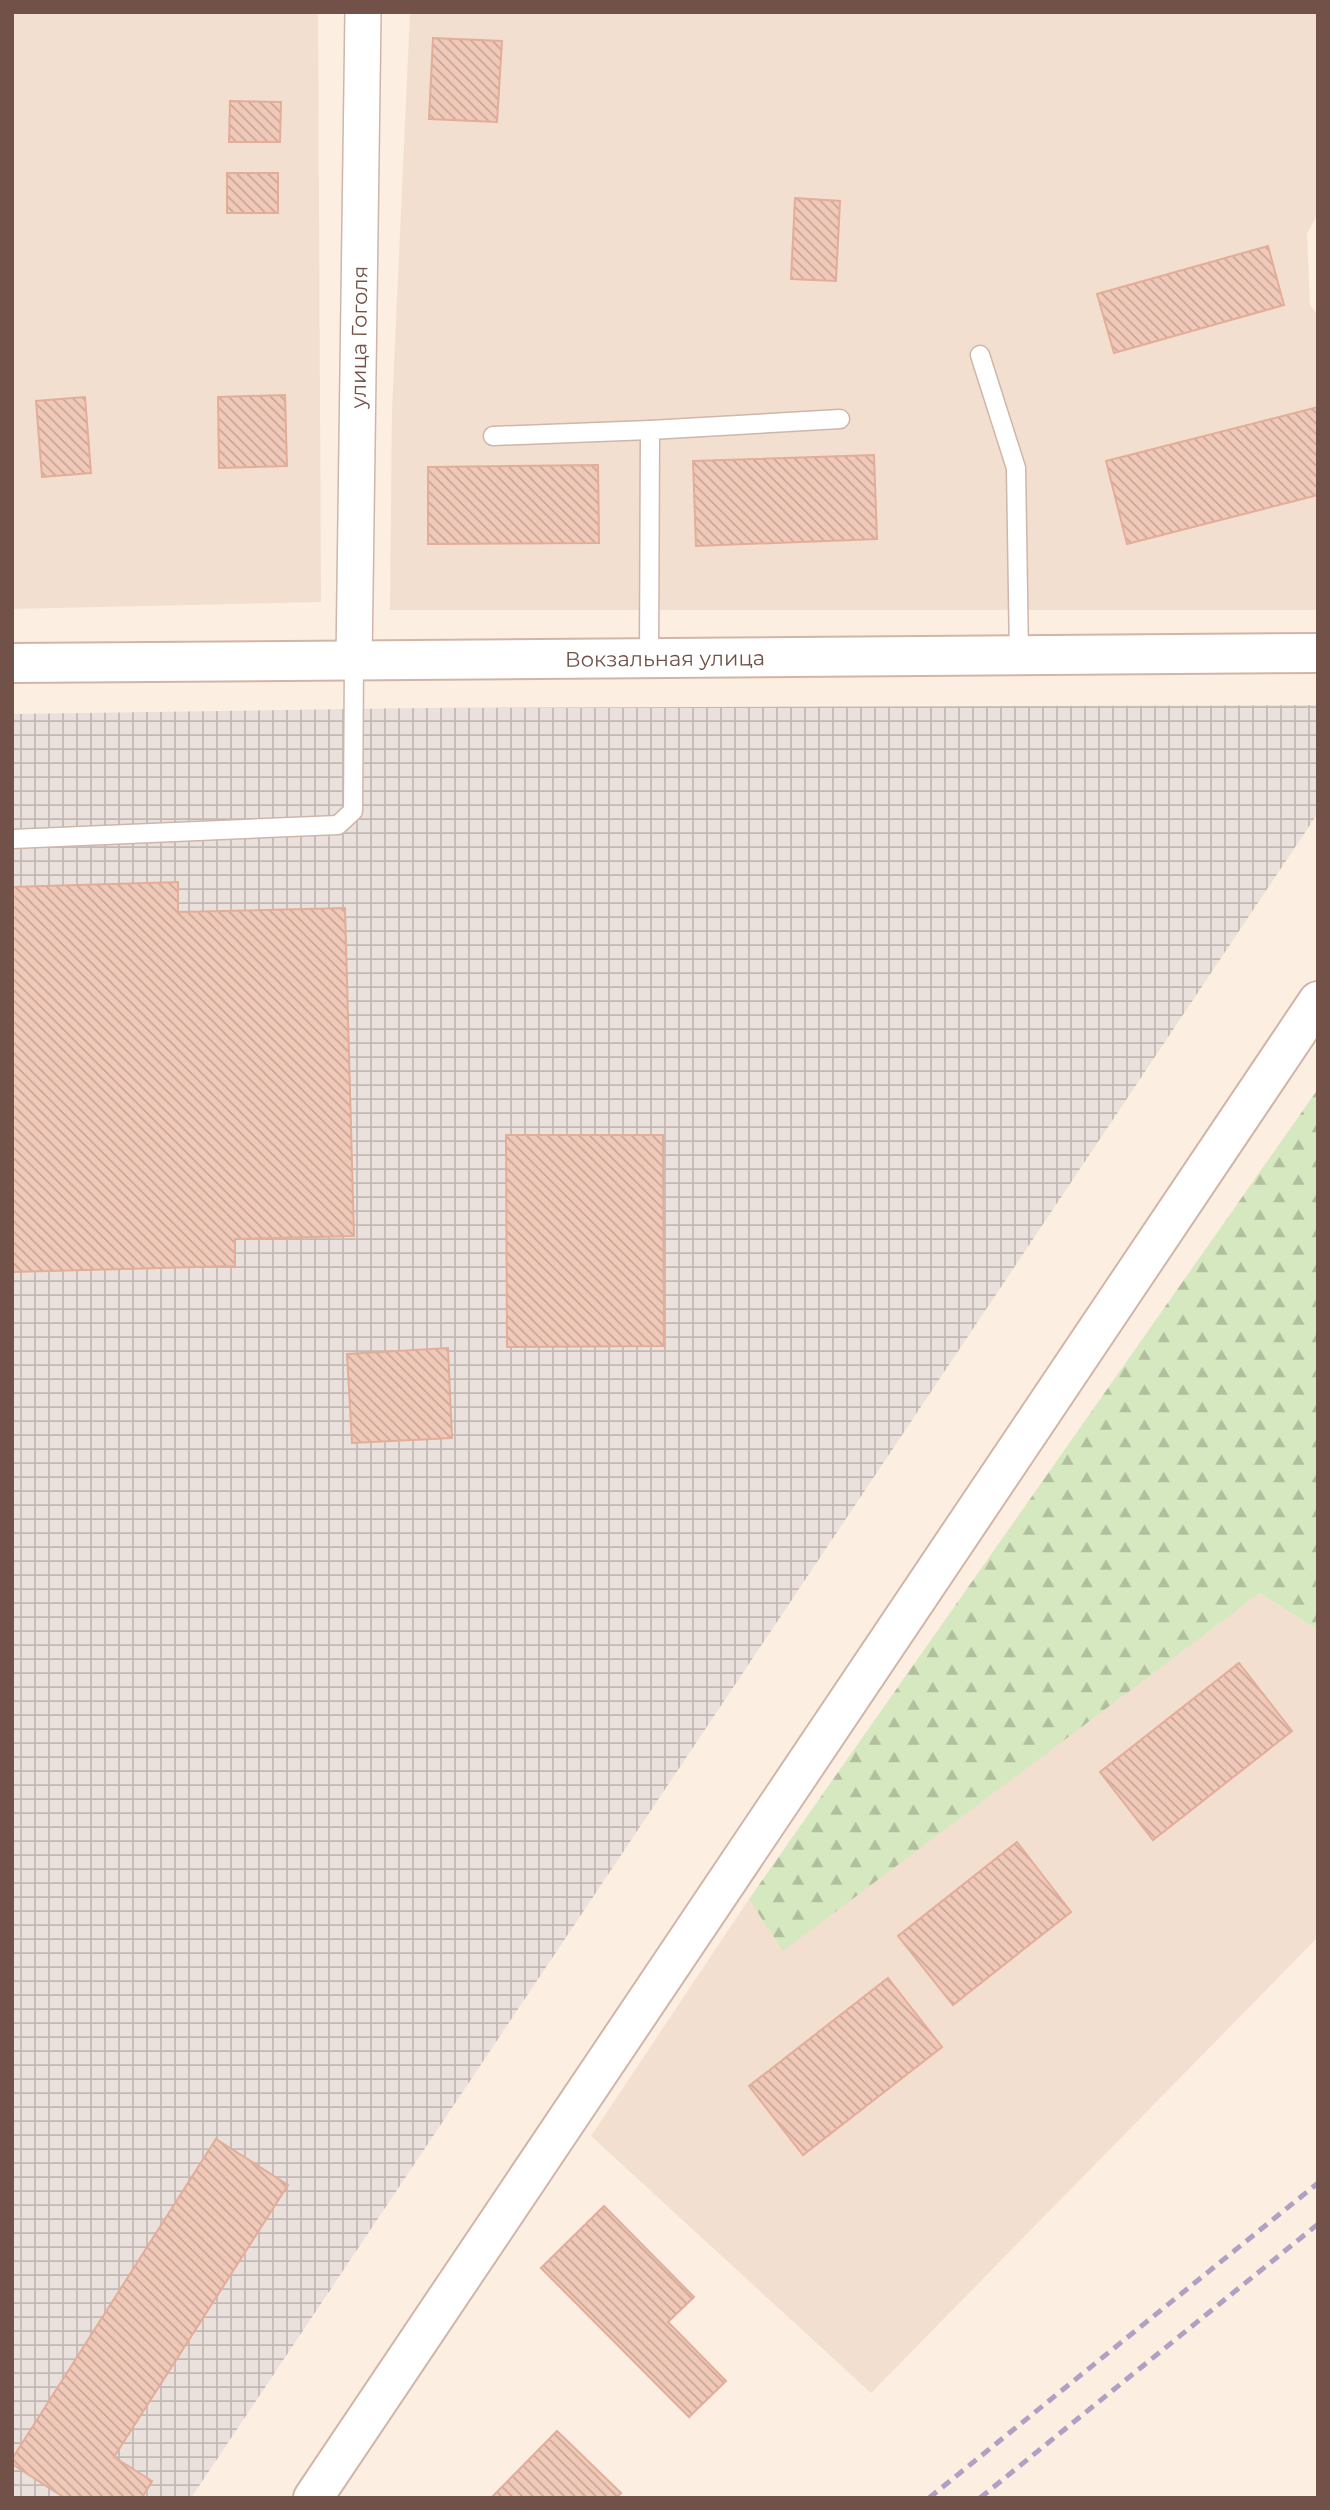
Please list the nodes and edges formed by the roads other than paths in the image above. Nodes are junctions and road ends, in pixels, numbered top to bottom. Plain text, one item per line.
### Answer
1 (363, 12) edge
2 (980, 355) dead end
3 (840, 419) dead end
4 (650, 430) junction
5 (493, 436) dead end
6 (1318, 653) edge
7 (1019, 655) junction
8 (649, 658) junction
9 (354, 661) junction
10 (12, 663) edge
11 (12, 839) edge
12 (1318, 1001) edge
13 (313, 2498) edge

1 - 9 street, улица Гоголя
2 - 7 lane
3 - 4 lane
4 - 5 lane
4 - 8 lane
6 - 7 street, Вокзальная улица
7 - 8 street, Вокзальная улица
8 - 9 street, Вокзальная улица
9 - 10 street, Вокзальная улица
9 - 11 lane
12 - 13 street

